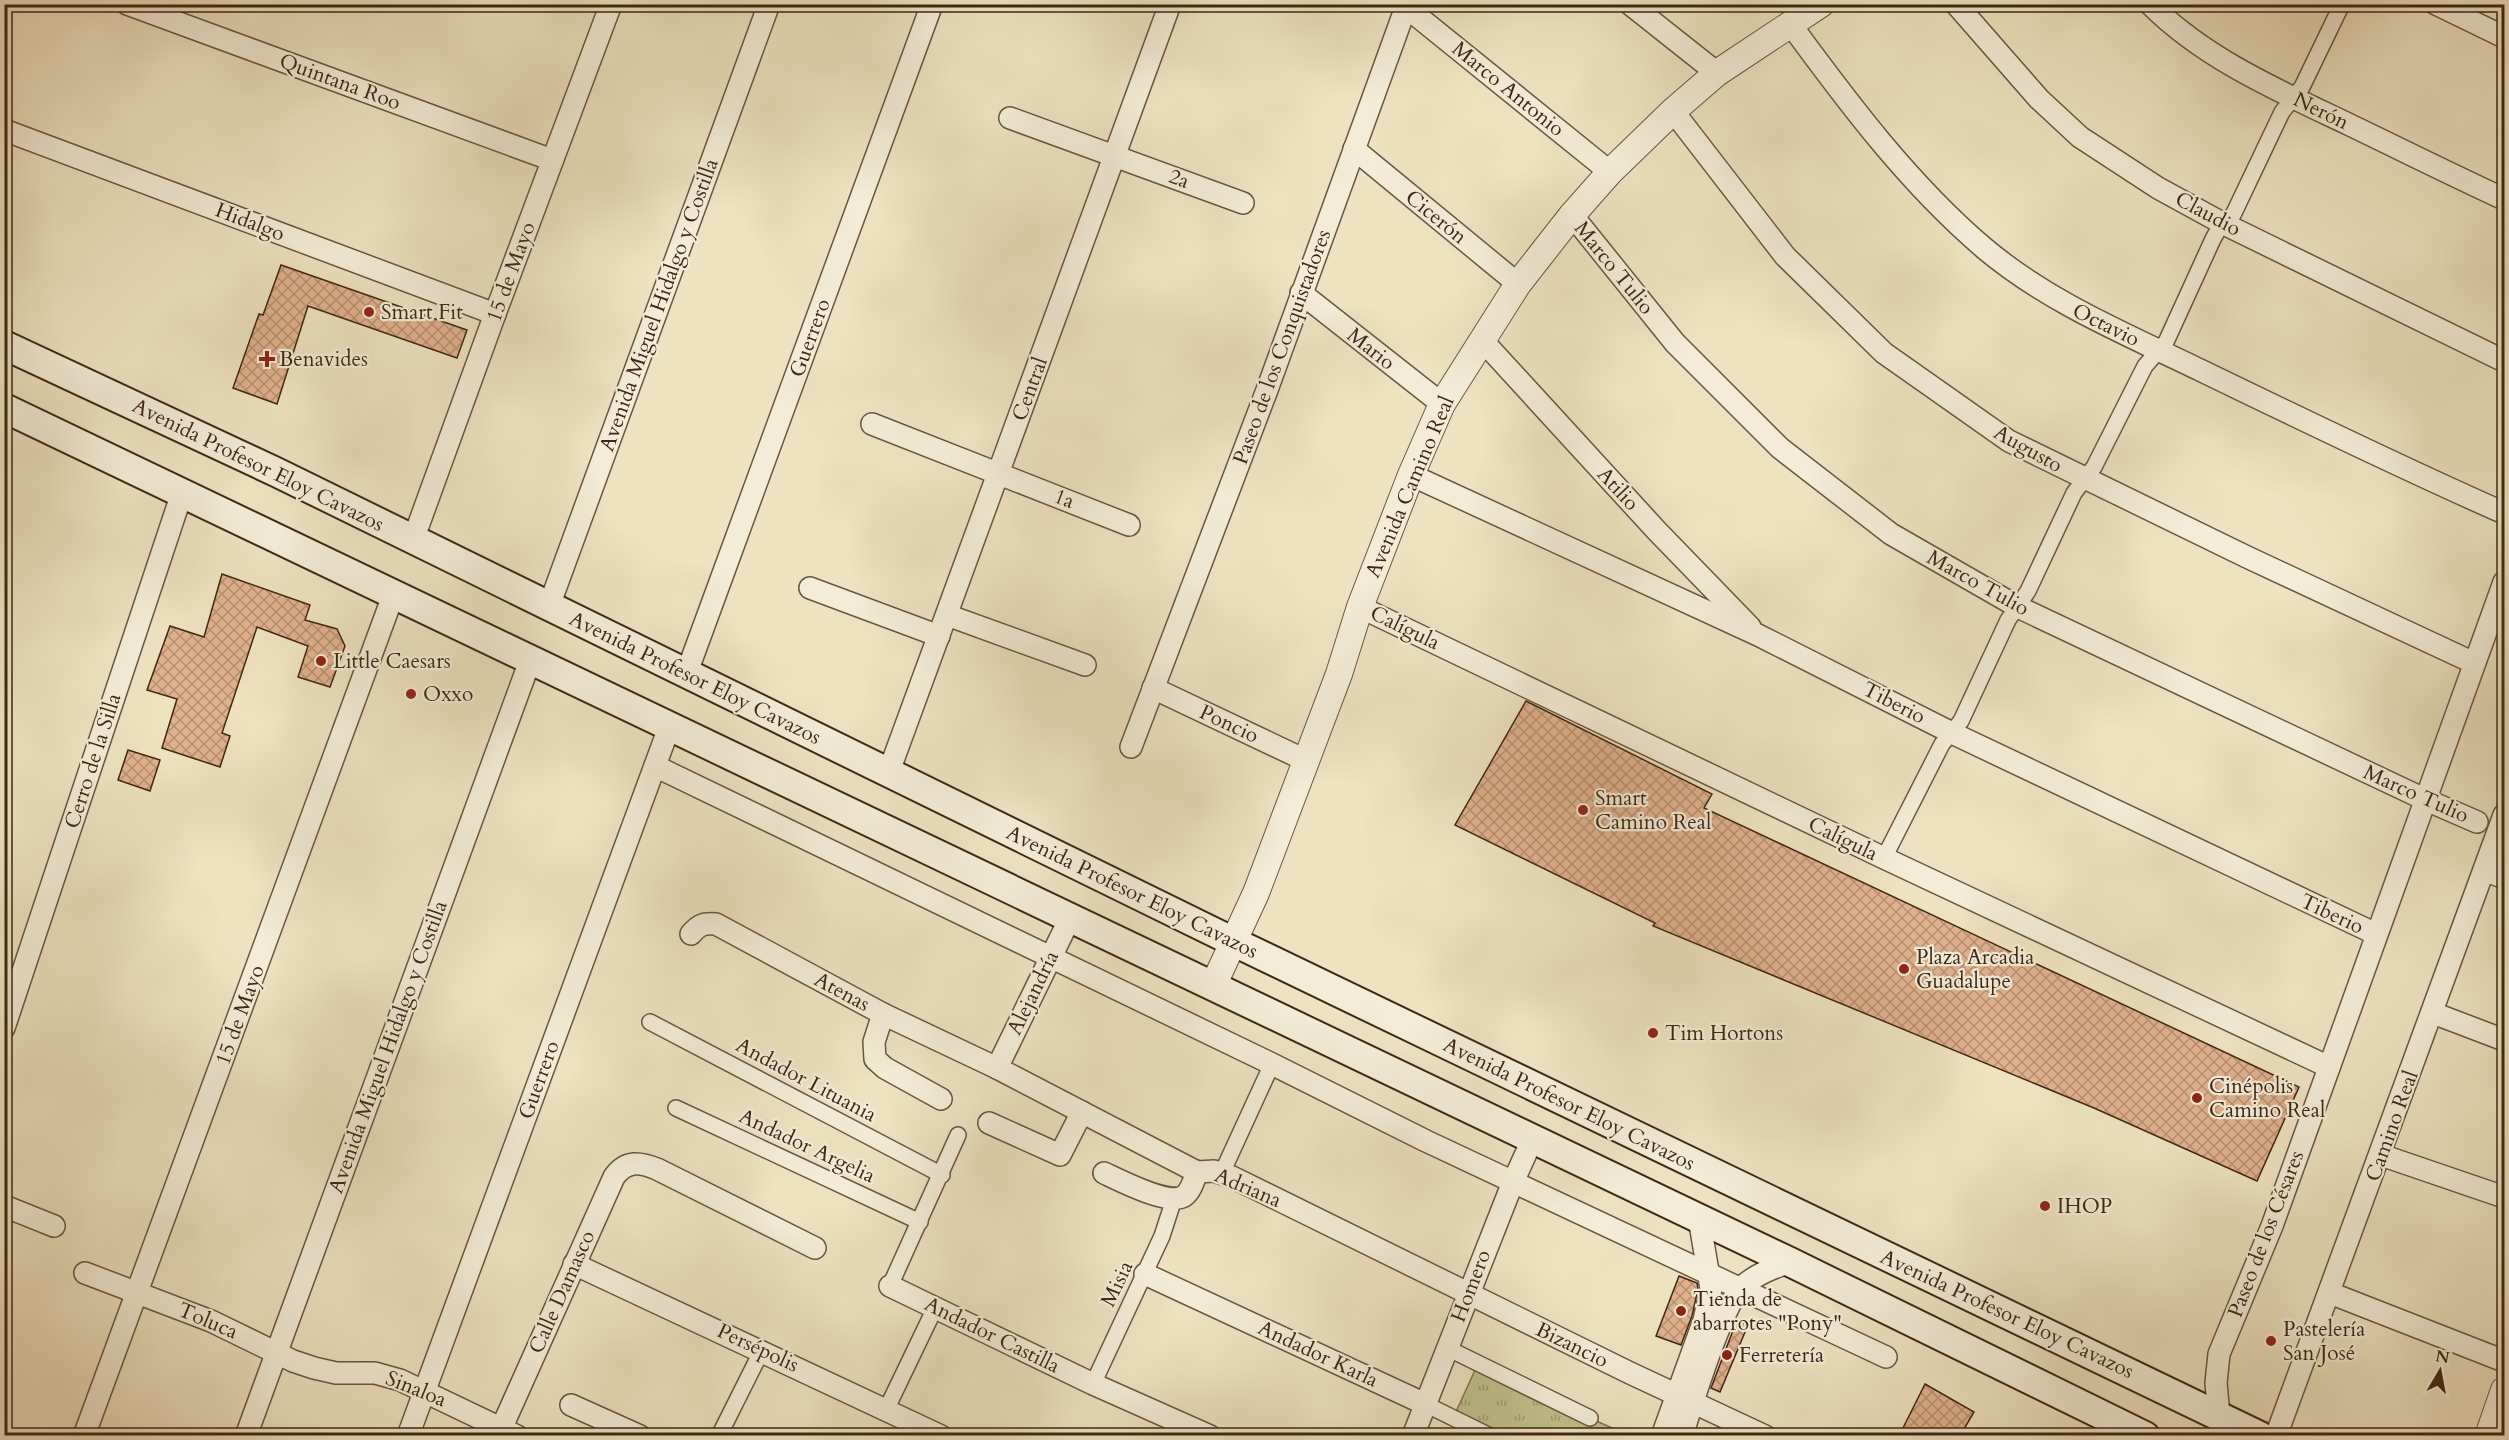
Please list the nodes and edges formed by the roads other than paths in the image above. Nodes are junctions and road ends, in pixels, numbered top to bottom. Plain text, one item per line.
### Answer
1 (127, 4) edge
2 (769, 4) edge
3 (932, 4) edge
4 (1170, 4) edge
5 (1630, 4) edge
6 (1821, 4) edge
7 (1956, 4) edge
8 (2150, 4) edge
9 (2343, 4) edge
10 (2436, 4) edge
11 (609, 5) edge
12 (1406, 6) edge
13 (1791, 25) junction
14 (2505, 37) edge
15 (1717, 73) junction
16 (2293, 98) junction
17 (1673, 111) junction
18 (1010, 118) dead end
19 (4, 130) edge
20 (1354, 149) junction
21 (1115, 155) junction
22 (552, 160) junction
23 (1610, 172) junction
24 (2505, 199) edge
25 (1243, 203) dead end
26 (1572, 215) junction
27 (2222, 223) junction
28 (1518, 284) junction
29 (1301, 293) junction
30 (495, 314) junction
31 (1482, 340) junction
32 (4, 345) edge
33 (2158, 350) junction
34 (2505, 361) edge
35 (1442, 404) junction
36 (4, 408) edge
37 (872, 424) dead end
38 (999, 474) junction
39 (1411, 475) junction
40 (2085, 480) junction
41 (182, 493) junction
42 (2505, 513) edge
43 (1129, 525) dead end
44 (413, 540) junction
45 (2505, 582) edge
46 (810, 588) dead end
47 (394, 593) junction
48 (549, 606) junction
49 (1360, 607) junction
50 (2018, 607) junction
51 (947, 615) junction
52 (1758, 635) junction
53 (939, 636) junction
54 (531, 658) junction
55 (2474, 663) junction
56 (1085, 665) dead end
57 (687, 672) junction
58 (1153, 688) junction
59 (670, 725) junction
60 (1952, 733) junction
61 (1131, 747) dead end
62 (1305, 760) junction
63 (655, 766) junction
64 (888, 774) junction
65 (2424, 800) junction
66 (2505, 815) edge
67 (2477, 822) dead end
68 (1884, 858) junction
69 (2495, 874) edge
70 (1070, 918) junction
71 (691, 934) dead end
72 (2376, 934) junction
73 (1234, 942) junction
74 (1049, 958) junction
75 (1213, 986) junction
76 (2433, 1013) junction
77 (883, 1014) junction
78 (650, 1022) dead end
79 (4, 1028) edge
80 (2505, 1040) edge
81 (1272, 1064) junction
82 (2329, 1067) junction
83 (997, 1068) junction
84 (941, 1099) dead end
85 (676, 1108) dead end
86 (1082, 1112) junction
87 (989, 1123) dead end
88 (958, 1135) dead end
89 (1533, 1138) junction
90 (2381, 1155) junction
91 (1197, 1172) junction
92 (1104, 1173) dead end
93 (1222, 1173) junction
94 (942, 1175) junction
95 (1513, 1182) junction
96 (2505, 1197) edge
97 (1174, 1199) junction
98 (4, 1206) edge
99 (1699, 1218) junction
100 (920, 1222) junction
101 (54, 1226) dead end
102 (815, 1248) dead end
103 (1790, 1262) junction
104 (574, 1264) junction
105 (85, 1273) dead end
106 (1145, 1274) junction
107 (1710, 1276) junction
108 (890, 1286) joint
109 (1740, 1288) junction
110 (138, 1292) junction
111 (1468, 1293) junction
112 (2330, 1293) junction
113 (935, 1308) junction
114 (1447, 1348) junction
115 (762, 1350) junction
116 (276, 1352) junction
117 (1886, 1357) dead end
118 (2505, 1361) edge
119 (1093, 1384) junction
120 (424, 1390) junction
121 (2505, 1390) edge
122 (1685, 1398) junction
123 (1425, 1404) junction
124 (570, 1405) dead end
125 (886, 1408) junction
126 (2219, 1415) junction
127 (1590, 1418) dead end
128 (505, 1433) edge
129 (84, 1436) edge
130 (246, 1436) edge
131 (408, 1436) edge
132 (640, 1436) edge
133 (719, 1436) edge
134 (941, 1436) edge
135 (1210, 1436) edge
136 (1413, 1436) edge
137 (1490, 1436) edge
138 (1662, 1436) edge
139 (1682, 1436) edge
140 (1765, 1436) edge
141 (2145, 1436) edge
142 (2260, 1436) edge
143 (2276, 1436) edge
144 (2488, 1436) edge

1 - 22 street, Quintana Roo
2 - 48 street, Avenida Miguel Hidalgo y Costilla
3 - 57 street, Guerrero
4 - 21 street, Central
5 - 15 street
6 - 13 street, Avenida Camino Real
7 - 27 street, Claudio
8 - 16 street, Nerón
9 - 16 street
10 - 14 street
11 - 22 street, 15 de Mayo
12 - 20 street, Paseo de los Conquistadores
12 - 23 street, Marco Antonio
13 - 15 street, Avenida Camino Real
13 - 33 street, Octavio
15 - 17 street, Avenida Camino Real
16 - 24 street, Nerón
16 - 27 street
17 - 23 street, Avenida Camino Real
17 - 40 street, Augusto
18 - 21 street, 2a
19 - 30 street, Hidalgo
20 - 28 street, Cicerón
20 - 29 street, Paseo de los Conquistadores
21 - 25 street, 2a
21 - 38 street, Central
22 - 30 street, 15 de Mayo
23 - 26 street, Avenida Camino Real
26 - 28 street, Avenida Camino Real
26 - 50 street, Marco Tulio
27 - 33 street
27 - 34 street, Claudio
28 - 31 street, Avenida Camino Real
29 - 35 street, Mario
29 - 58 street, Paseo de los Conquistadores
30 - 44 street, 15 de Mayo
31 - 35 street, Avenida Camino Real
31 - 52 street, Atilio
32 - 44 main road, Avenida Profesor Eloy Cavazos
33 - 40 street
33 - 42 street, Octavio
35 - 39 street, Avenida Camino Real
36 - 41 main road
37 - 38 street, 1a
38 - 43 street, 1a
38 - 51 street, Central
39 - 49 street, Avenida Camino Real
39 - 52 street, Tiberio
40 - 50 street
40 - 55 street, Augusto
41 - 47 main road
41 - 79 street, Cerro de la Silla
44 - 48 main road, Avenida Profesor Eloy Cavazos
45 - 55 street, Paseo de los Césares
46 - 53 street
47 - 54 main road
47 - 110 street, 15 de Mayo
48 - 57 main road, Avenida Profesor Eloy Cavazos
49 - 62 street, Avenida Camino Real
49 - 68 street, Calígula
50 - 60 street
50 - 65 street, Marco Tulio
51 - 53 street, Central
51 - 56 street
52 - 60 street, Tiberio
53 - 64 street, Central
54 - 59 main road
54 - 116 street, Avenida Miguel Hidalgo y Costilla
55 - 65 street, Paseo de los Césares
57 - 64 main road, Avenida Profesor Eloy Cavazos
58 - 61 street, Paseo de los Conquistadores
58 - 62 street, Poncio
59 - 63 street, Guerrero
59 - 70 main road
60 - 68 street
60 - 72 street, Tiberio
62 - 73 street, Avenida Camino Real
63 - 74 street
63 - 120 street, Guerrero
64 - 73 main road, Avenida Profesor Eloy Cavazos
65 - 67 street, Marco Tulio
65 - 72 street, Paseo de los Césares
66 - 69 street, Camino Real
68 - 82 street, Calígula
69 - 76 street, Camino Real
70 - 74 street, Alejandría
70 - 75 main road
71 - 77 street, Atenas
72 - 82 street, Paseo de los Césares
73 - 75 street, Avenida Camino Real
73 - 126 main road, Avenida Profesor Eloy Cavazos
74 - 81 street
74 - 83 street, Alejandría
75 - 89 main road
76 - 80 street
76 - 90 street, Camino Real
77 - 83 street, Atenas
77 - 84 street
78 - 94 street, Andador Lituania
81 - 93 street
81 - 95 street
82 - 126 street, Paseo de los Césares
83 - 86 street, Adriana
85 - 100 street, Andador Argelia
86 - 87 street
86 - 91 street, Adriana
88 - 94 street
89 - 95 street, Homero
89 - 99 main road
90 - 96 street
90 - 112 street, Camino Real
91 - 93 street, Adriana
91 - 97 street
92 - 97 street
93 - 111 street, Adriana
94 - 100 street
95 - 107 street
95 - 111 street, Homero
97 - 106 street, Misia
98 - 101 street
99 - 103 main road
99 - 107 street
100 - 108 street
102 - 104 street, Calle Damasco
103 - 109 street
103 - 141 main road
104 - 115 street, Persépolis
104 - 128 street, Calle Damasco
105 - 110 street, Toluca
106 - 119 street, Misia
106 - 123 street, Andador Karla
107 - 109 street
107 - 122 street
108 - 113 street, Andador Castilla
109 - 117 street
109 - 122 street
110 - 116 street, Toluca
110 - 129 street, 15 de Mayo
111 - 114 street, Homero
111 - 122 street, Bizancio
112 - 118 street
112 - 143 street, Camino Real
113 - 119 street, Andador Castilla
113 - 125 street
114 - 123 street, Homero
114 - 127 street
115 - 125 street, Persépolis
115 - 133 street
116 - 120 street, Sinaloa
116 - 130 street, Avenida Miguel Hidalgo y Costilla
119 - 135 street, Andador Castilla
120 - 128 street, Sinaloa
120 - 131 street, Guerrero
121 - 144 street
122 - 138 street
122 - 139 street
122 - 140 street, Bizancio
123 - 136 street, Homero
123 - 137 street, Andador Karla
124 - 132 street
125 - 134 street, Persépolis
126 - 142 main road, Avenida Profesor Eloy Cavazos

